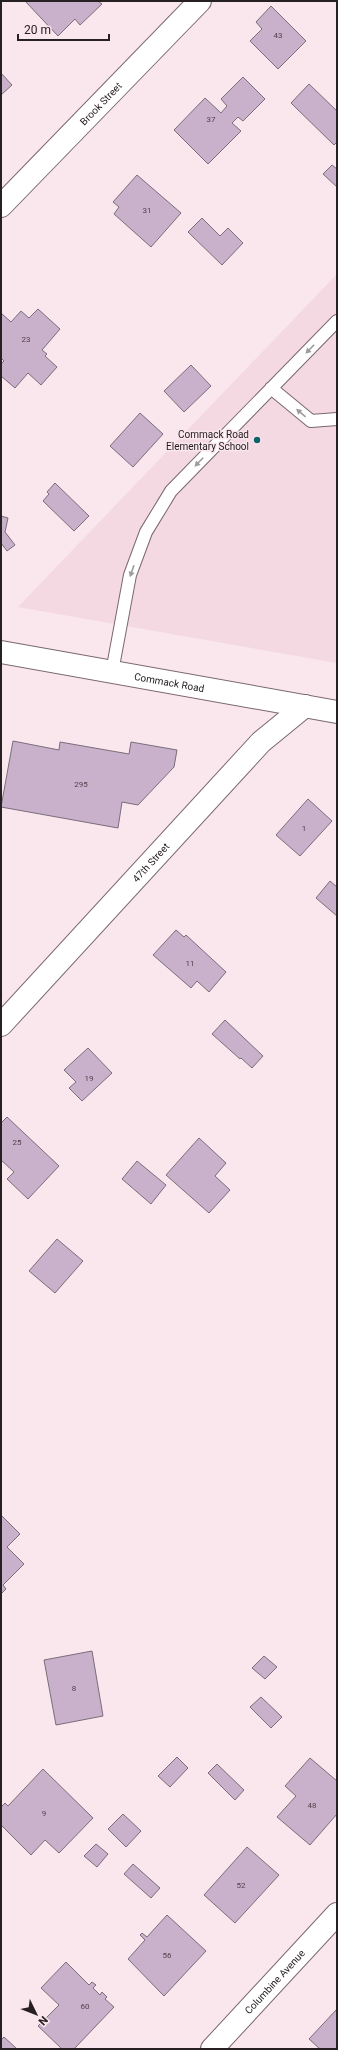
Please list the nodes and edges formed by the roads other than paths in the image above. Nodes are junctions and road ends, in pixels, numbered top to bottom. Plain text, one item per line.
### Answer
1 (200, 1) edge
2 (1, 206) edge
3 (337, 321) edge
4 (271, 388) junction
5 (337, 419) edge
6 (1, 652) edge
7 (112, 672) junction
8 (305, 706) junction
9 (337, 712) edge
10 (1, 1025) edge
11 (337, 1914) edge
12 (212, 2049) edge

1 - 2 street, Brook Street
3 -> 4 lane
5 -> 4 lane
4 -> 7 lane
6 - 7 street, Commack Road
7 - 8 street, Commack Road
8 - 9 street, Commack Road
8 - 10 street, 47th Street
11 - 12 street, Columbine Avenue

